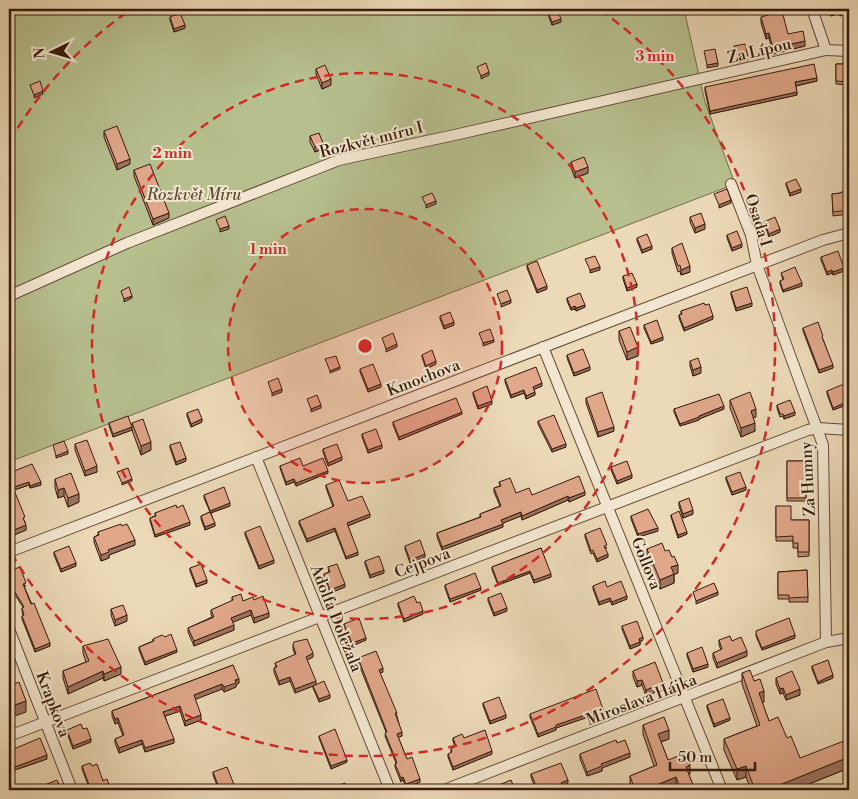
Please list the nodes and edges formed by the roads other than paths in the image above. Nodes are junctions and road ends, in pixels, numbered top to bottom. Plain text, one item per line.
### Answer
1 (812, 9) edge
2 (826, 50) junction
3 (849, 51) edge
4 (700, 79) joint
5 (731, 184) dead end
6 (849, 234) edge
7 (757, 265) junction
8 (9, 296) edge
9 (544, 347) junction
10 (818, 428) junction
11 (849, 430) edge
12 (256, 457) junction
13 (608, 507) junction
14 (9, 552) edge
15 (320, 617) junction
16 (9, 629) edge
17 (849, 638) edge
18 (826, 642) junction
19 (685, 698) junction
20 (45, 722) junction
21 (9, 736) edge
22 (72, 790) edge
23 (390, 790) edge
24 (444, 790) edge
25 (722, 790) edge

1 - 2 street
2 - 3 street, Za Lípou
2 - 4 street, Za Lípou
4 - 8 street, Rozkvět míru I
5 - 7 street, Osada I
6 - 7 street, Kmochova
7 - 9 street, Kmochova
7 - 10 street, Za Humny
9 - 12 street, Kmochova
9 - 13 street, Gollova
10 - 11 street, Cejpova
10 - 13 street, Cejpova
10 - 18 street, Za Humny
12 - 14 street, Kmochova
12 - 15 street, Adolfa Doležala
13 - 15 street, Cejpova
13 - 19 street, Gollova
15 - 20 street, Cejpova
15 - 23 street, Adolfa Doležala
16 - 20 street, Krapkova
17 - 18 street, Miroslava Hájka
18 - 19 street, Miroslava Hájka
19 - 24 street, Miroslava Hájka
19 - 25 street, Gollova
20 - 21 street, Cejpova
20 - 22 street, Krapkova

